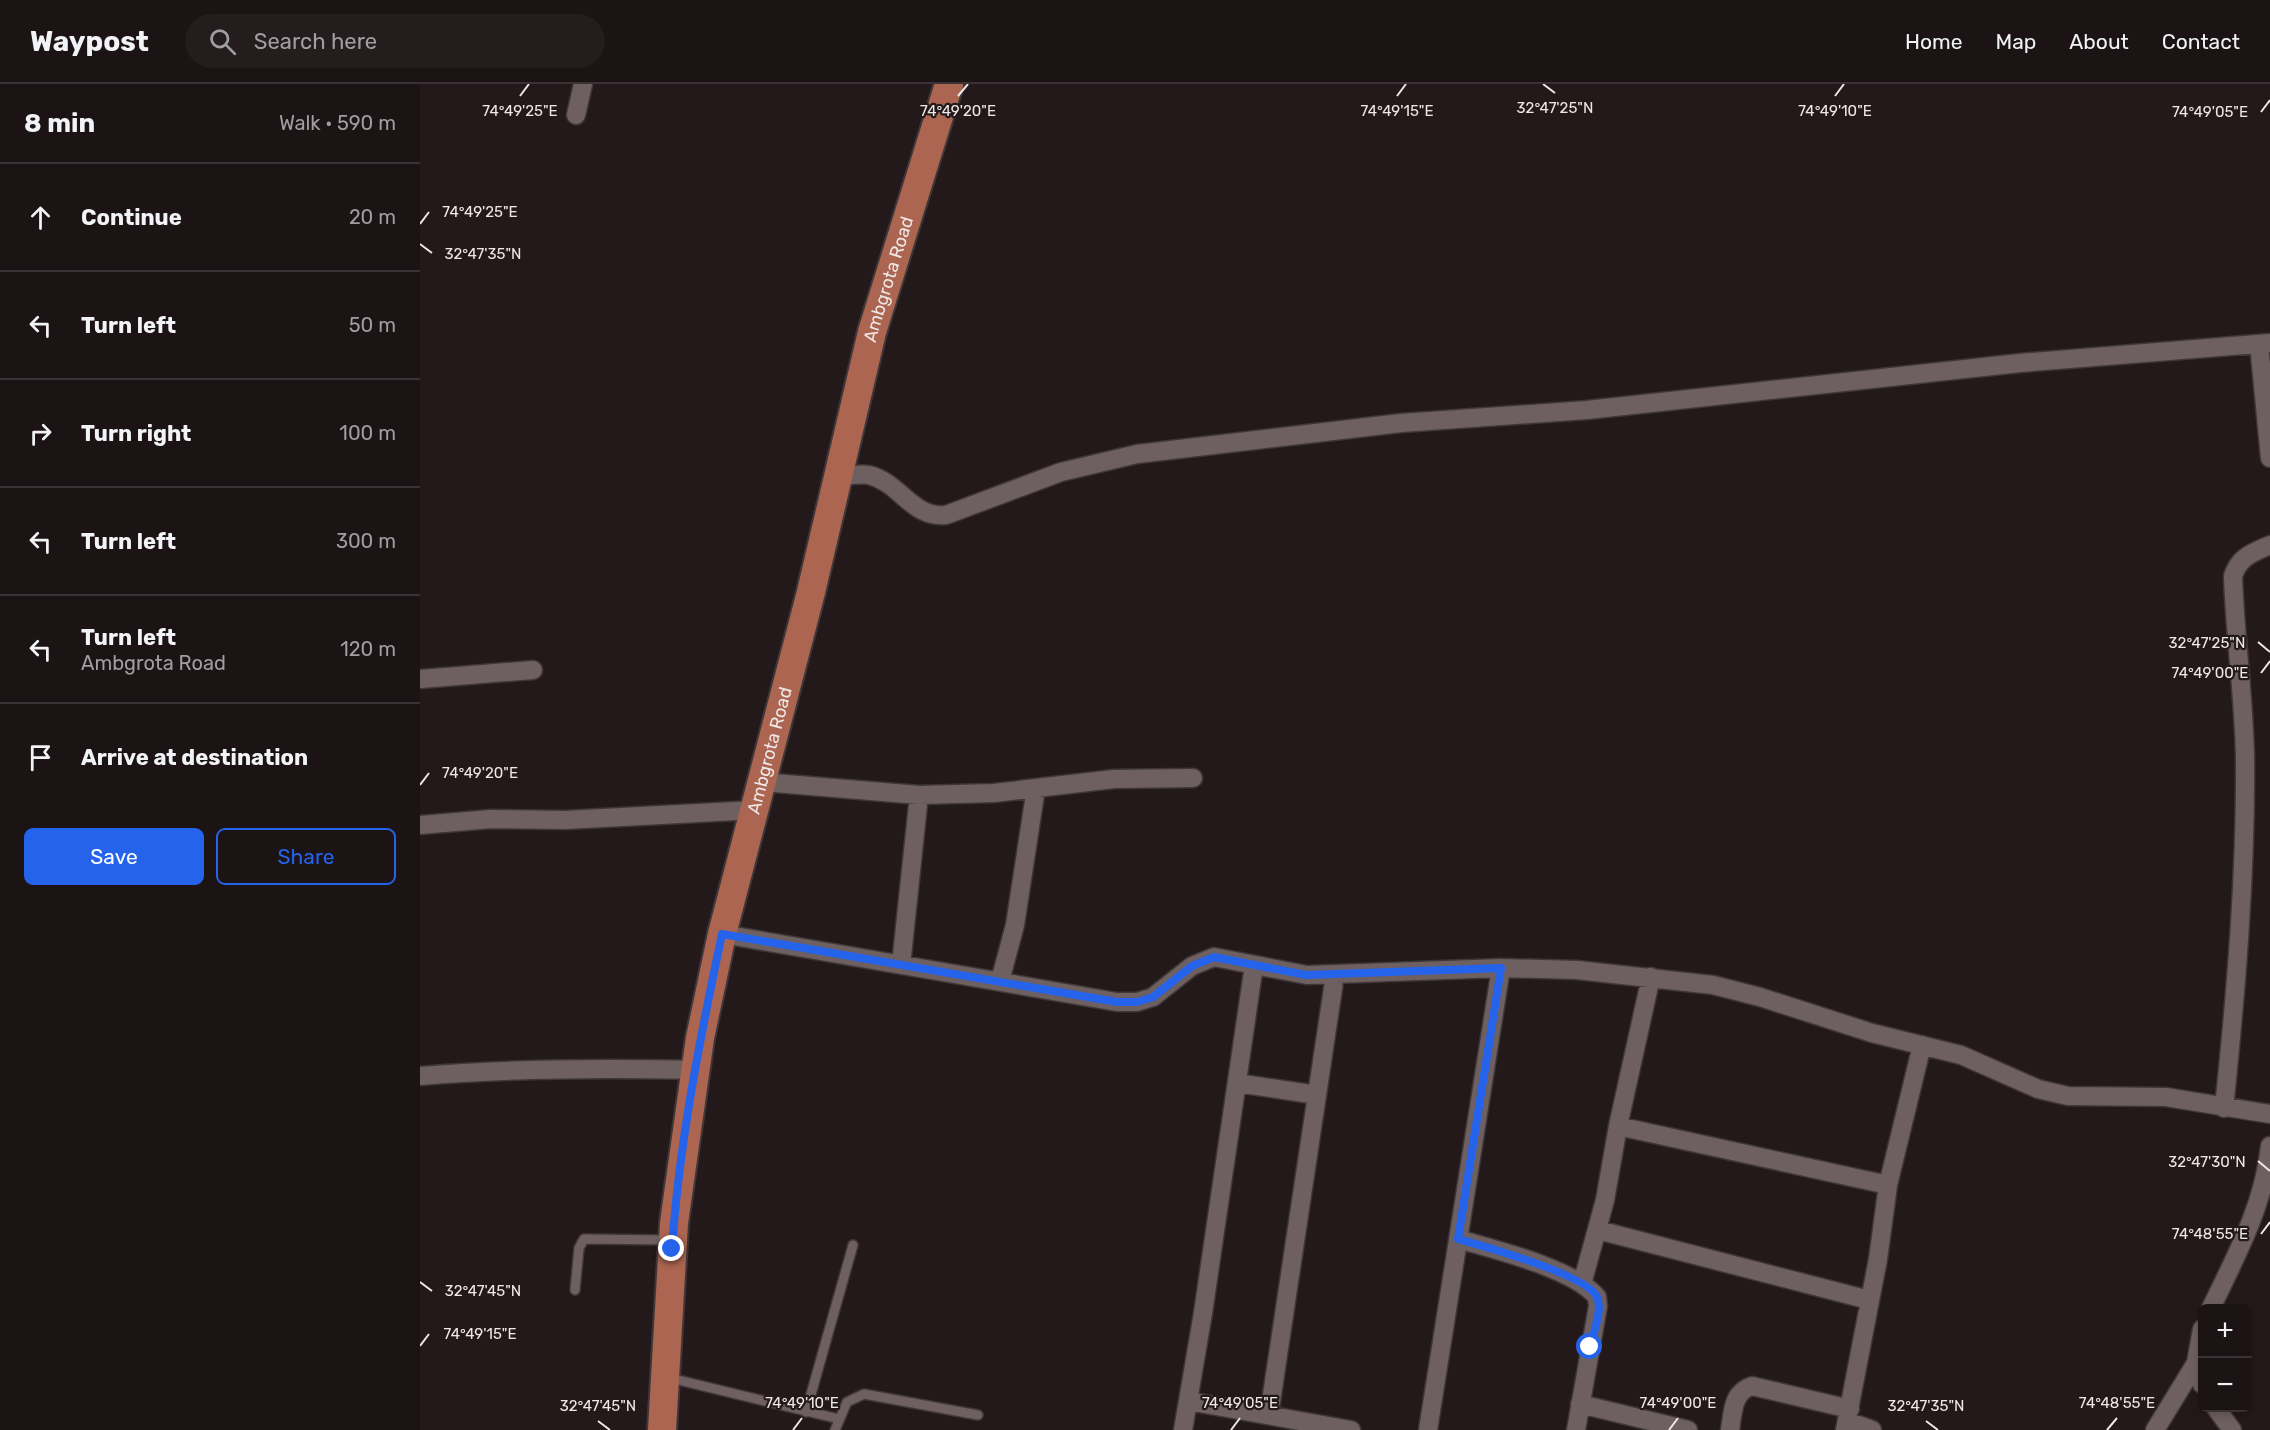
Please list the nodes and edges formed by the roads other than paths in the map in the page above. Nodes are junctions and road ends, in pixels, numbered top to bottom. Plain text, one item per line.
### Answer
1 (583, 84) edge
2 (950, 84) edge
3 (576, 115) dead end
4 (2264, 344) edge
5 (2270, 458) edge
6 (837, 477) junction
7 (2270, 545) edge
8 (533, 670) dead end
9 (420, 679) edge
10 (1193, 778) dead end
11 (762, 782) junction
12 (1036, 788) junction
13 (919, 795) junction
14 (755, 810) junction
15 (420, 825) edge
16 (722, 934) junction
17 (901, 965) junction
18 (1254, 965) junction
19 (1501, 968) junction
20 (1335, 975) junction
21 (1651, 977) junction
22 (1000, 981) junction
23 (1922, 1045) junction
24 (696, 1070) junction
25 (420, 1076) edge
26 (1237, 1083) junction
27 (1317, 1095) junction
28 (2224, 1108) junction
29 (2270, 1113) edge
30 (1618, 1125) junction
31 (2270, 1146) edge
32 (1888, 1185) junction
33 (1598, 1230) junction
34 (1458, 1239) junction
35 (673, 1240) junction
36 (853, 1245) dead end
37 (1582, 1284) junction
38 (575, 1290) dead end
39 (1869, 1300) junction
40 (2213, 1304) edge
41 (2198, 1351) edge
42 (2196, 1362) junction
43 (2198, 1369) edge
44 (664, 1377) junction
45 (1188, 1401) junction
46 (1580, 1404) junction
47 (806, 1412) junction
48 (2219, 1412) edge
49 (1269, 1414) junction
50 (978, 1415) dead end
51 (839, 1419) junction
52 (1847, 1420) edge
53 (1308, 1426) edge
54 (662, 1430) edge
55 (835, 1430) edge
56 (1183, 1430) edge
57 (1351, 1430) edge
58 (1428, 1430) edge
59 (1576, 1430) edge
60 (1688, 1430) edge
61 (1730, 1430) edge
62 (1872, 1430) edge
63 (2155, 1430) edge
64 (2232, 1430) edge

1 - 3 street
2 - 6 main road, Ambgrota Road
4 - 5 street
4 - 6 street
6 - 11 main road, Ambgrota Road
7 - 28 street
8 - 9 street
10 - 12 street
11 - 13 street
11 - 14 main road, Ambgrota Road
12 - 13 street
12 - 22 street
13 - 17 street
14 - 15 street
14 - 16 main road, Ambgrota Road
16 - 17 street
16 - 24 main road, Ambgrota Road
17 - 22 street
18 - 20 street
18 - 22 street
18 - 26 street
19 - 20 street
19 - 21 street
19 - 34 street
20 - 27 street
21 - 23 street
21 - 30 street
23 - 28 street
23 - 32 street
24 - 25 street
24 - 35 main road, Ambgrota Road
26 - 27 street
26 - 45 street
27 - 49 street
28 - 29 street
30 - 32 street
30 - 33 street
31 - 40 street
32 - 39 street
33 - 37 street
33 - 39 street
34 - 37 street
34 - 58 street
35 - 38 lane
35 - 44 main road, Ambgrota Road
36 - 47 lane
37 - 46 street
39 - 52 street
41 - 42 street
42 - 43 street
42 - 63 street
44 - 47 lane
44 - 54 main road, Ambgrota Road
45 - 49 street
45 - 56 street
46 - 59 street
46 - 60 street
47 - 51 lane
48 - 64 street
49 - 53 street
50 - 51 lane
51 - 55 lane
52 - 61 street
52 - 62 street
53 - 57 street

